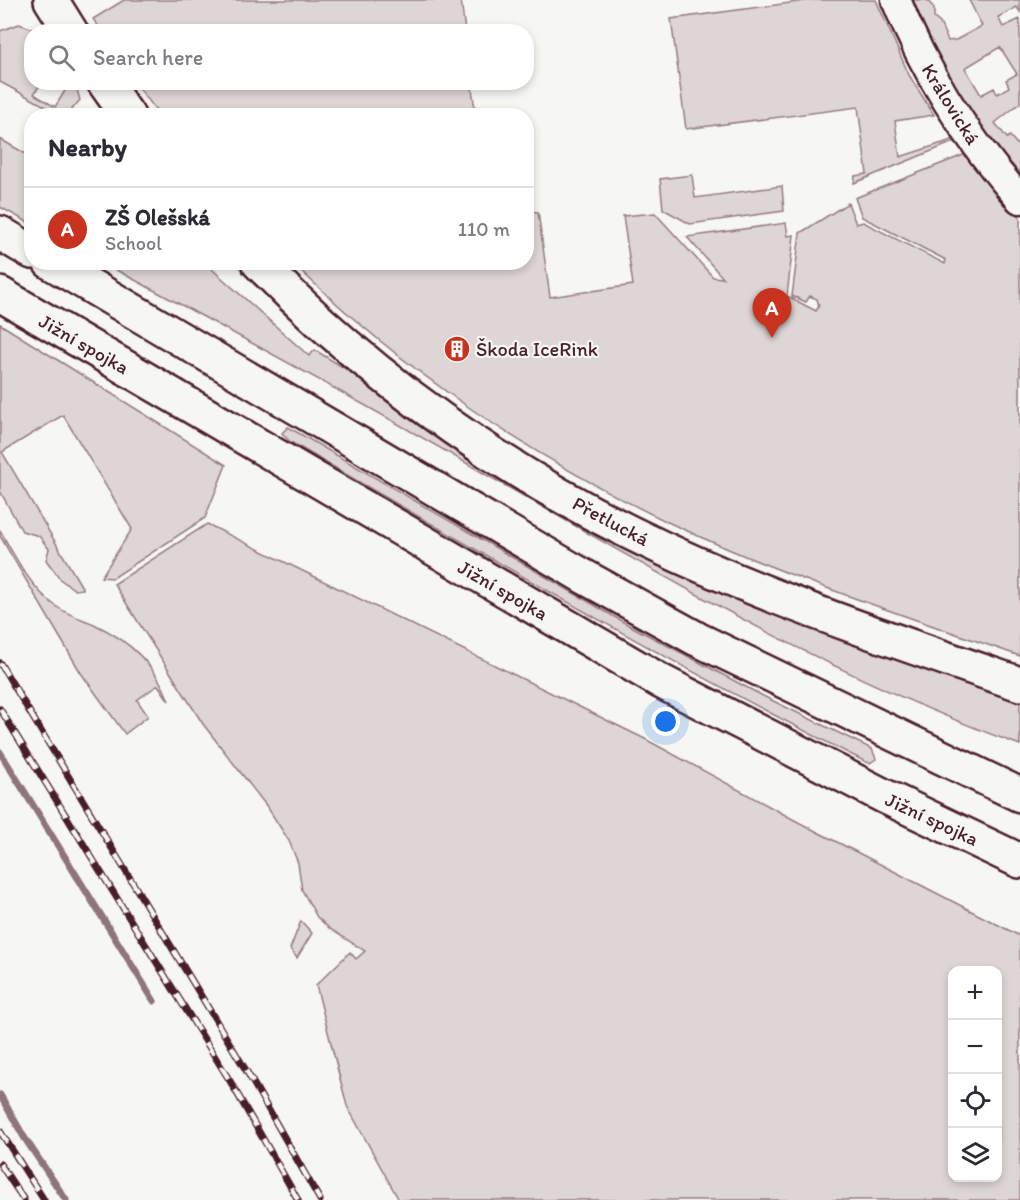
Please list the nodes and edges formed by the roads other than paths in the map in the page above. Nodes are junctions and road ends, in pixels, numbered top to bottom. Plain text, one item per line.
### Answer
1 (51, 0) edge
2 (896, 0) edge
3 (66, 24) edge
4 (110, 90) edge
5 (122, 108) edge
6 (1020, 199) edge
7 (0, 233) edge
8 (24, 247) edge
9 (64, 270) edge
10 (266, 270) edge
11 (0, 294) edge
12 (1020, 684) edge
13 (1020, 795) edge
14 (1020, 861) edge

1 - 3 main road
2 - 6 street, Královická
4 - 5 main road
7 - 8 main road
9 - 13 main road
10 - 12 main road, Přetlucká
11 - 14 main road, Jižní spojka

